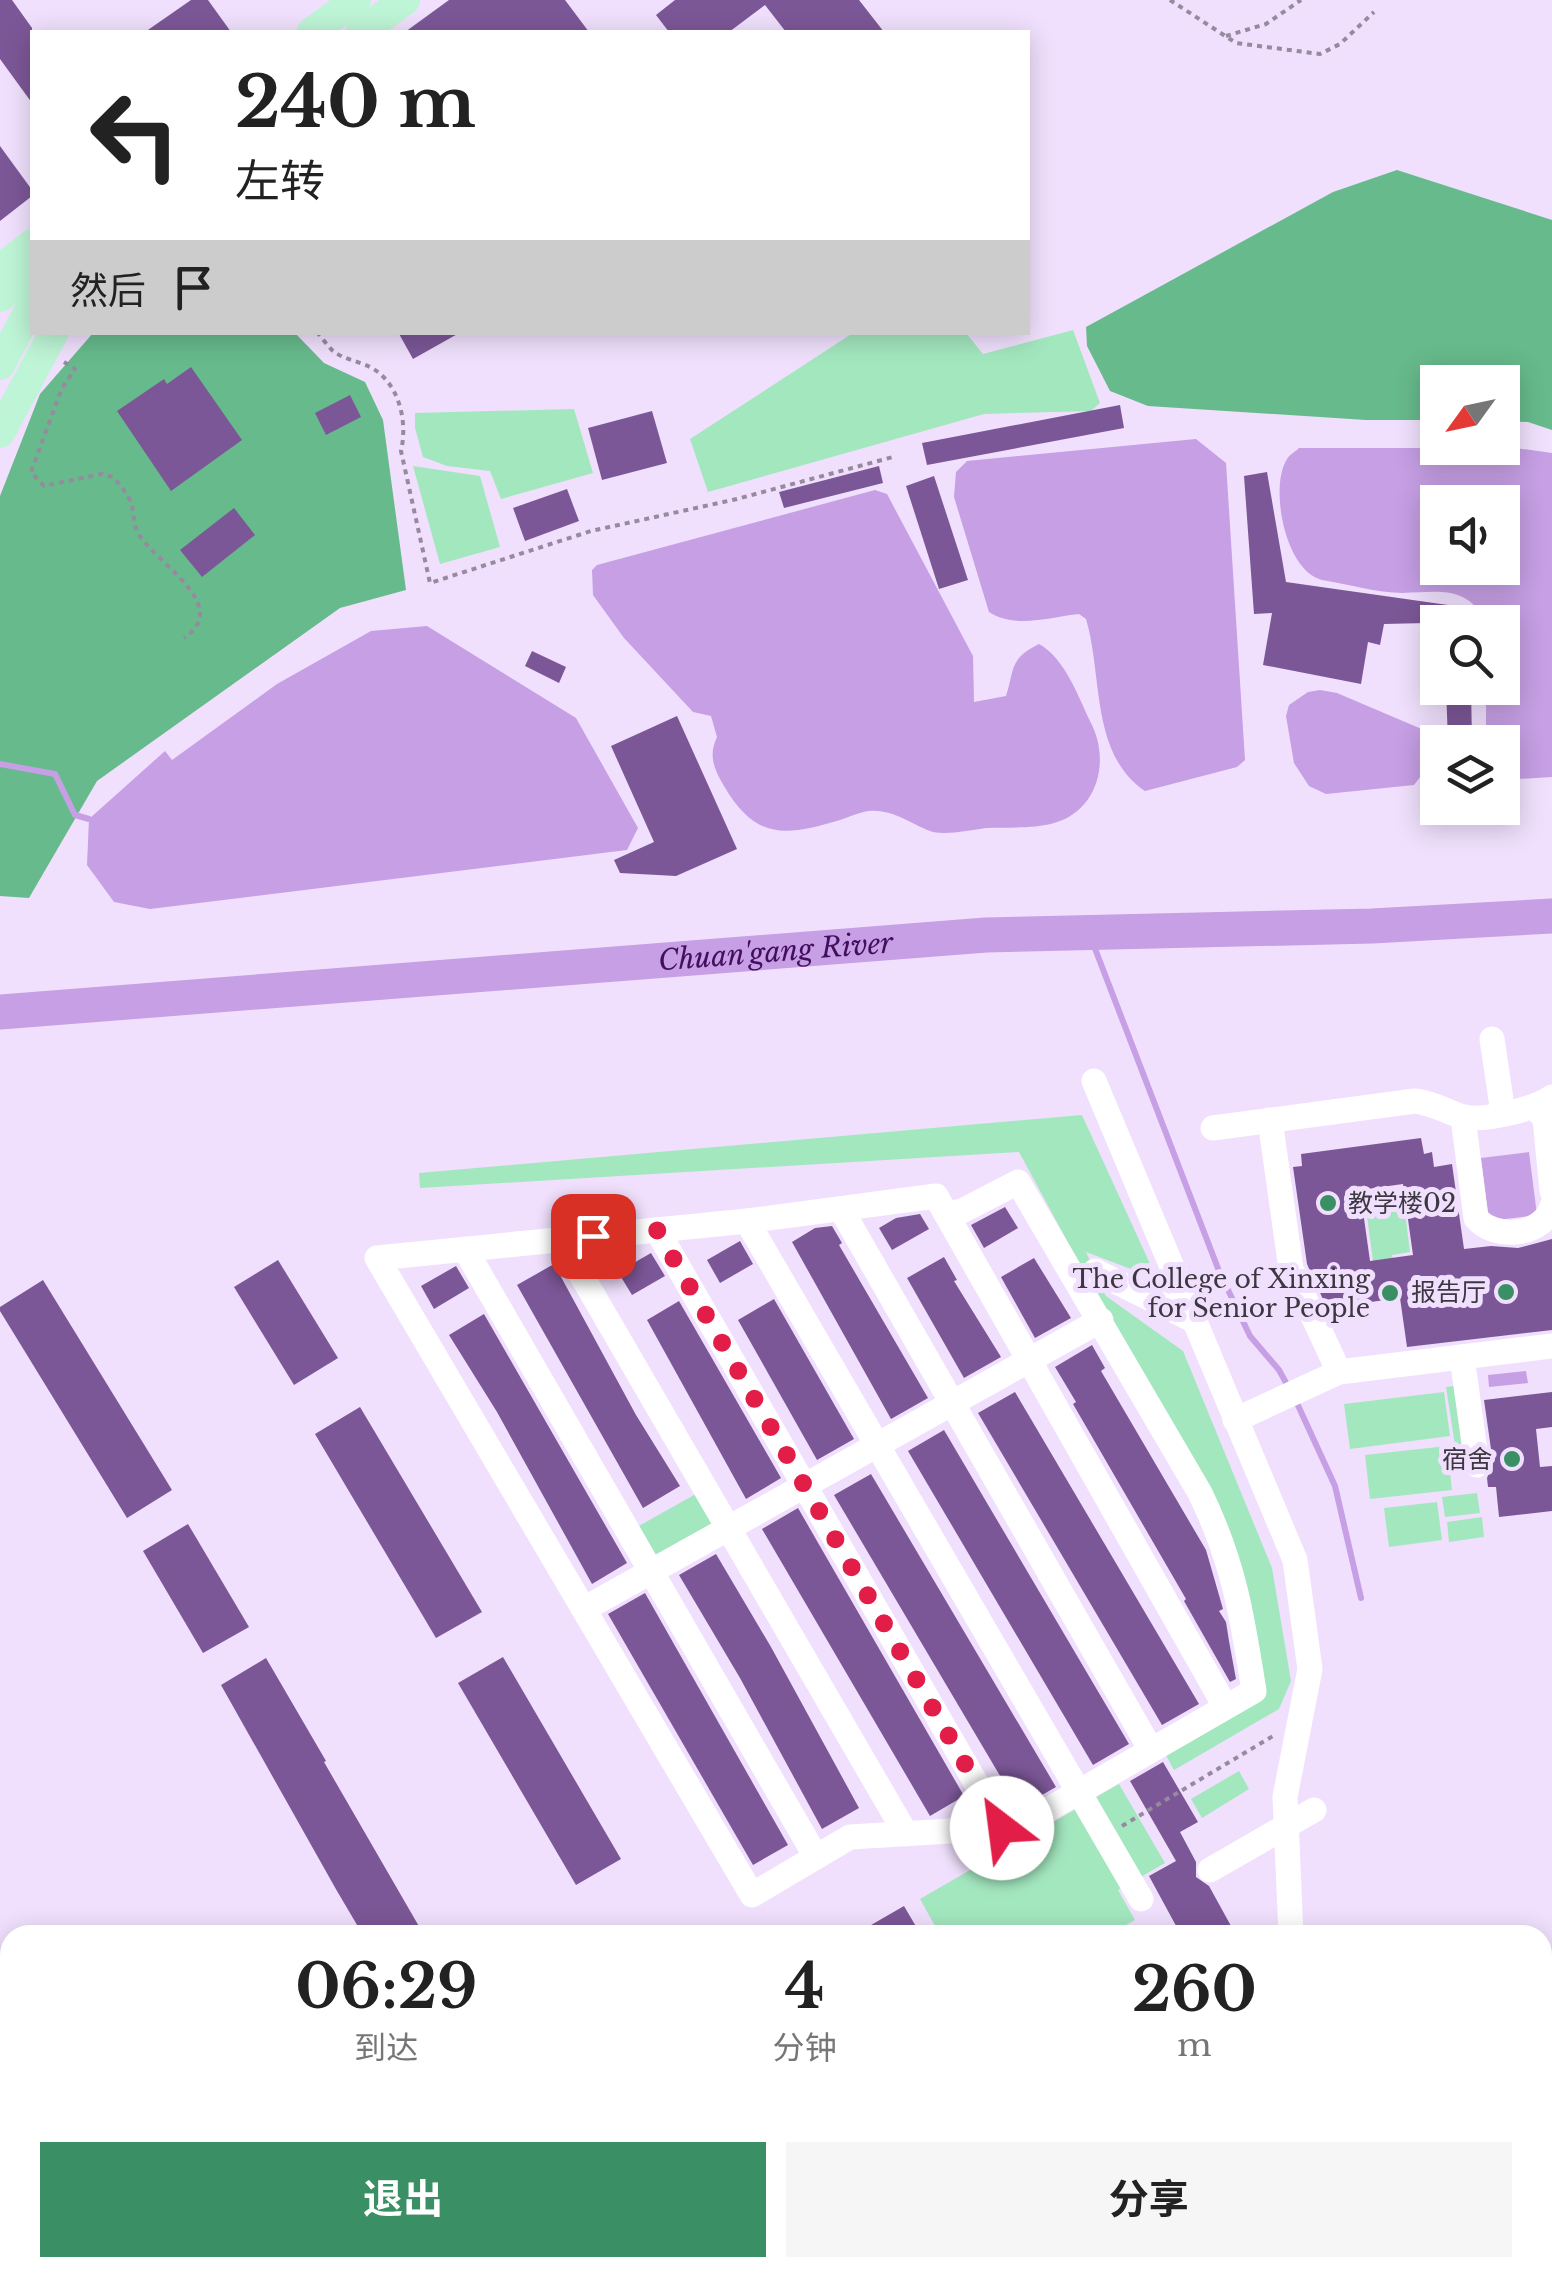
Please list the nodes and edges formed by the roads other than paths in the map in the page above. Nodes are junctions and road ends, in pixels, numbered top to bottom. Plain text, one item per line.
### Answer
1 (356, 0) edge
2 (406, 0) edge
3 (315, 30) edge
4 (365, 30) edge
5 (30, 246) edge
6 (0, 269) edge
7 (30, 274) edge
8 (0, 297) edge
9 (30, 309) edge
10 (49, 340) edge
11 (0, 364) edge
12 (0, 434) edge
13 (1492, 1039) dead end
14 (1094, 1082) dead end
15 (1544, 1103) edge
16 (1503, 1113) junction
17 (1463, 1118) junction
18 (1270, 1120) junction
19 (1213, 1128) dead end
20 (1552, 1191) edge
21 (1552, 1206) edge
22 (841, 1208) junction
23 (946, 1214) junction
24 (747, 1221) junction
25 (657, 1230) junction
26 (561, 1240) junction
27 (465, 1249) junction
28 (1095, 1271) dead end
29 (1100, 1320) junction
30 (1193, 1320) junction
31 (1552, 1346) edge
32 (1462, 1357) junction
33 (1028, 1360) junction
34 (1339, 1372) junction
35 (952, 1403) junction
36 (1235, 1420) junction
37 (877, 1445) junction
38 (1477, 1466) dead end
39 (804, 1486) junction
40 (728, 1528) junction
41 (651, 1571) junction
42 (584, 1609) junction
43 (1225, 1706) junction
44 (1151, 1750) junction
45 (1079, 1792) junction
46 (1314, 1810) dead end
47 (1002, 1828) junction
48 (906, 1834) junction
49 (816, 1857) junction
50 (1210, 1870) dead end
51 (1141, 1899) dead end
52 (1290, 1925) edge

1 - 3 main road
2 - 4 main road
5 - 6 main road
7 - 8 main road
9 - 11 main road
10 - 12 main road
13 - 16 street
14 - 30 street
15 - 16 street
15 - 20 street
16 - 17 street
17 - 18 street
17 - 21 street
18 - 19 street
18 - 34 street
22 - 23 street
22 - 24 street
22 - 35 street
23 - 29 street
23 - 33 street
24 - 25 street
24 - 37 street
25 - 26 street
25 - 39 street
26 - 27 street
26 - 40 street
27 - 41 street
27 - 42 street
28 - 30 street
29 - 33 street
29 - 43 street
30 - 36 street
31 - 32 street
32 - 34 street
32 - 38 street
33 - 35 street
33 - 43 street
34 - 36 street
35 - 37 street
35 - 44 street
36 - 52 street
37 - 39 street
37 - 45 street
39 - 40 street
39 - 47 street
40 - 41 street
40 - 48 street
41 - 42 street
41 - 49 street
42 - 49 street
43 - 44 street
44 - 45 street
45 - 47 street
45 - 51 street
46 - 50 street
47 - 48 street
48 - 49 street

